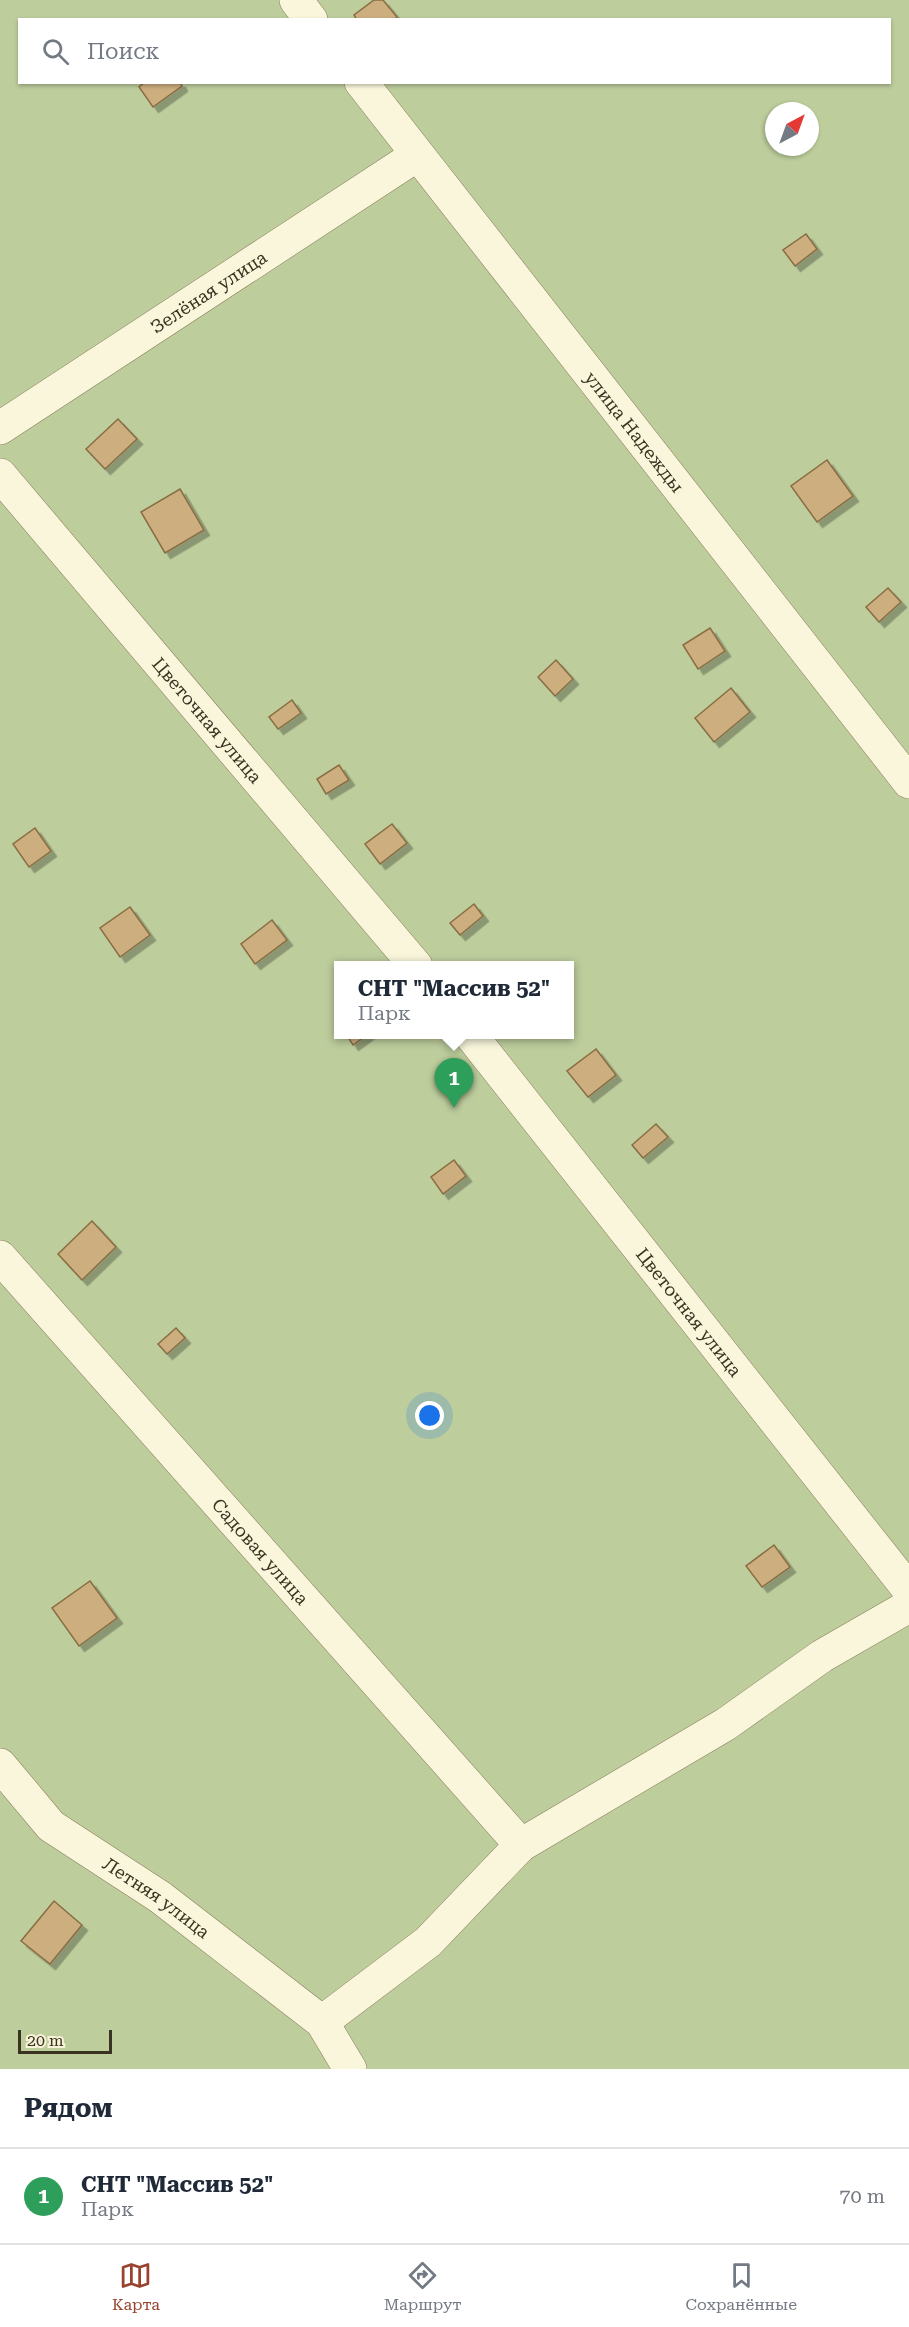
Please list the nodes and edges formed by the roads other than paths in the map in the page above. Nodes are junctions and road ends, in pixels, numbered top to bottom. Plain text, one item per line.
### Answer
1 (296, 0) edge
2 (310, 18) edge
3 (363, 84) edge
4 (417, 155) junction
5 (0, 428) edge
6 (0, 475) edge
7 (909, 782) edge
8 (412, 961) edge
9 (473, 1039) edge
10 (0, 1257) edge
11 (909, 1590) edge
12 (909, 1606) edge
13 (0, 1765) edge
14 (521, 1845) junction
15 (322, 2022) junction
16 (350, 2069) edge

1 - 2 lane
3 - 4 lane, улица Надежды
4 - 5 lane, Зелёная улица
4 - 7 lane, улица Надежды
6 - 8 lane, Цветочная улица
9 - 11 lane, Цветочная улица
10 - 14 lane, Садовая улица
12 - 14 lane
13 - 15 lane, Летняя улица
14 - 15 lane
15 - 16 lane

